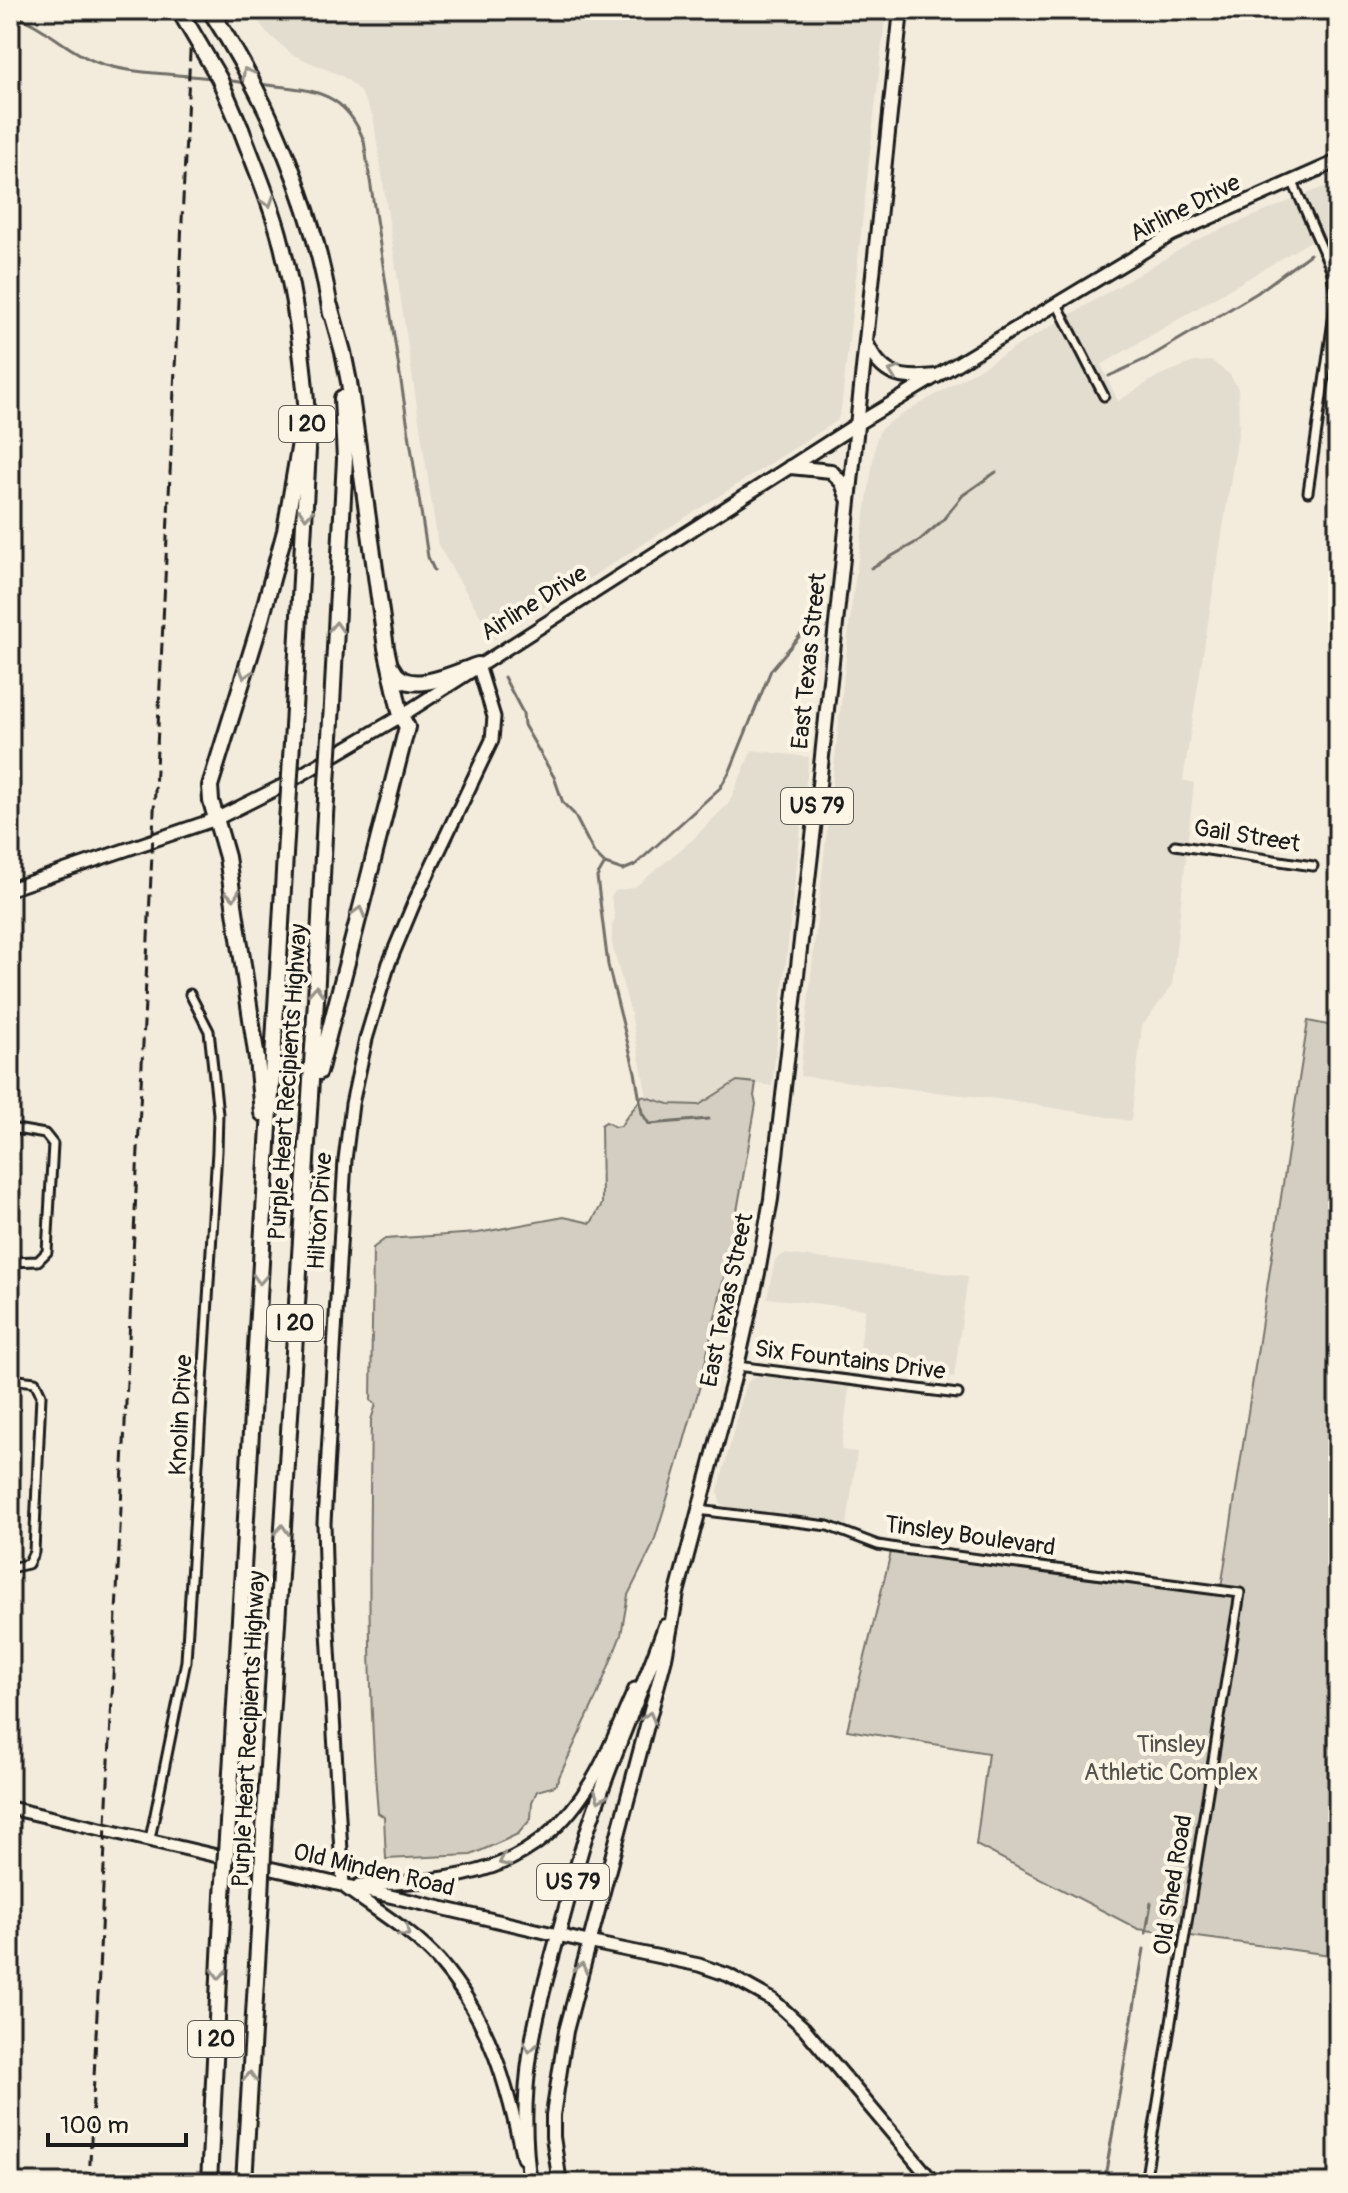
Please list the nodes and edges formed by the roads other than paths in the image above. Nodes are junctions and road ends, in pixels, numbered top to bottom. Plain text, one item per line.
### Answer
1 (179, 10) edge
2 (210, 10) edge
3 (901, 10) edge
4 (1338, 161) edge
5 (1292, 180) junction
6 (1337, 300) edge
7 (1057, 304) junction
8 (330, 306) junction
9 (866, 342) junction
10 (937, 376) junction
11 (1104, 396) dead end
12 (306, 407) junction
13 (857, 424) junction
14 (790, 467) junction
15 (1308, 492) dead end
16 (848, 501) junction
17 (386, 648) junction
18 (478, 665) junction
19 (401, 716) junction
20 (216, 819) junction
21 (1175, 845) dead end
22 (1313, 866) dead end
23 (10, 889) edge
24 (190, 994) dead end
25 (10, 1128) edge
26 (306, 1152) junction
27 (263, 1230) junction
28 (10, 1262) edge
29 (737, 1366) junction
30 (10, 1379) edge
31 (958, 1394) dead end
32 (698, 1510) junction
33 (10, 1568) edge
34 (677, 1593) junction
35 (1240, 1593) joint
36 (659, 1644) junction
37 (10, 1808) edge
38 (150, 1839) junction
39 (343, 1885) junction
40 (558, 1935) junction
41 (588, 1942) junction
42 (209, 2183) edge
43 (244, 2183) edge
44 (530, 2183) edge
45 (560, 2183) edge
46 (934, 2183) edge
47 (1145, 2183) edge

1 -> 12 highway, Purple Heart Recipients Highway / I 20, bridge
8 -> 2 highway, Purple Heart Recipients Highway / I 20
3 - 9 main road, East Texas Street / US 79
4 - 5 main road, Airline Drive
5 - 6 street
5 - 7 main road, Airline Drive
6 - 15 street
7 - 10 main road, Airline Drive
7 - 11 street
8 - 17 highway
26 -> 8 highway, Purple Heart Recipients Highway / I 20, bridge
10 -> 9 main road
9 - 13 main road, East Texas Street / US 79
10 - 13 main road, Airline Drive
12 -> 20 highway
12 -> 27 highway, Purple Heart Recipients Highway / I 20, bridge
13 - 14 main road, Airline Drive
13 - 16 main road, East Texas Street / US 79
14 - 16 main road
14 - 18 main road, Airline Drive
16 - 29 main road, East Texas Street / US 79
17 - 18 highway
17 - 19 highway
18 - 19 main road, Airline Drive
18 - 39 main road, Hilton Drive
19 - 20 main road, Airline Drive
26 -> 19 highway
20 - 23 main road, Airline Drive
20 -> 27 highway
21 - 22 street, Gail Street
24 - 38 street, Knolin Drive
25 - 28 street
43 -> 26 highway, Purple Heart Recipients Highway / I 20, bridge
27 -> 42 highway, Purple Heart Recipients Highway / I 20, bridge
29 - 31 street, Six Fountains Drive
29 - 32 main road, East Texas Street / US 79
30 - 33 street
32 - 34 main road, East Texas Street / US 79
32 - 35 street, Tinsley Boulevard
34 - 36 main road, East Texas Street / US 79
41 -> 34 main road, East Texas Street / US 79
35 - 47 street, Old Shed Road
36 -> 39 main road
36 -> 40 main road, East Texas Street / US 79
37 - 38 main road, Old Minden Road
38 - 39 main road, Old Minden Road
39 - 40 main road, Old Minden Road
39 -> 44 main road
40 - 41 main road, Old Minden Road
40 -> 44 main road, East Texas Street / US 79
45 -> 41 main road, East Texas Street / US 79
41 - 46 main road, Old Minden Road

